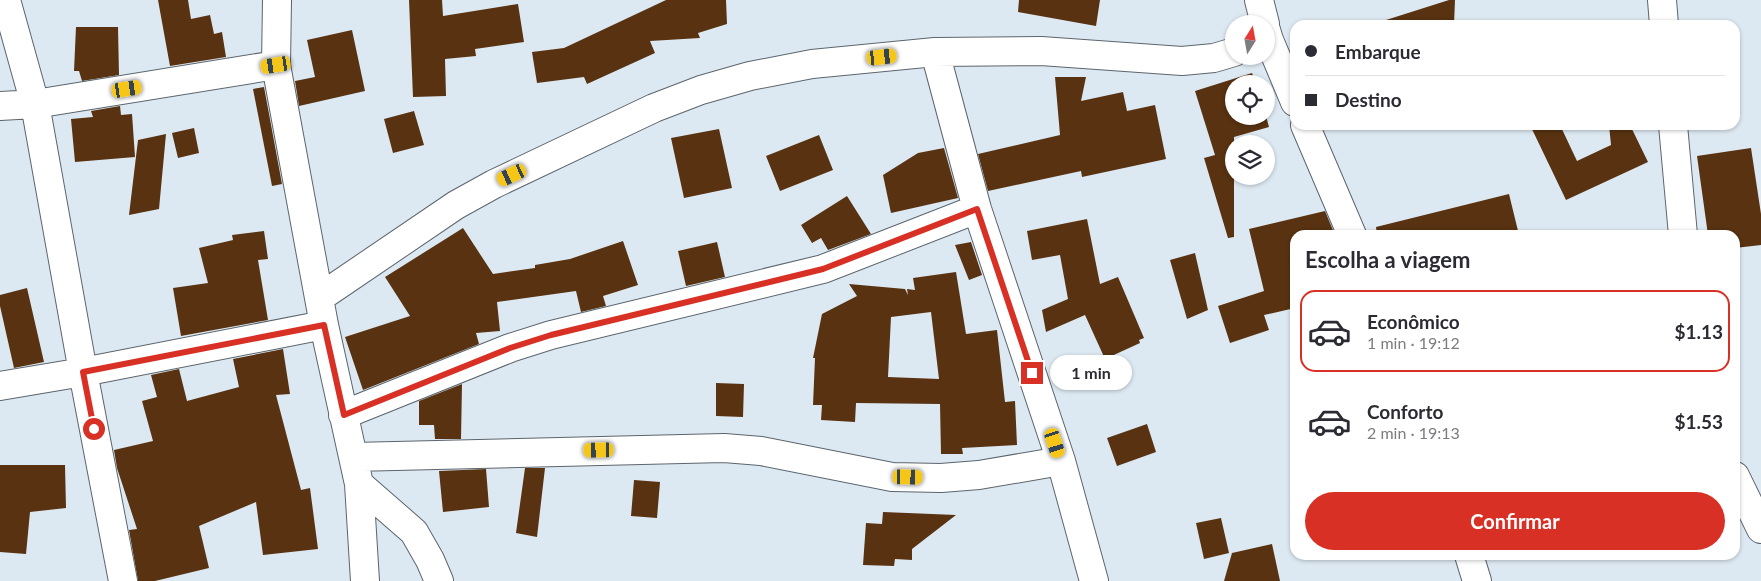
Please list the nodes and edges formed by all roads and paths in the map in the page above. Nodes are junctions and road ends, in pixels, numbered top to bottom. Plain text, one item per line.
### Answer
1 (6, 0) edge
2 (277, 0) edge
3 (1259, 0) edge
4 (1662, 0) edge
5 (1262, 15) edge
6 (1664, 20) edge
7 (935, 52) junction
8 (1225, 55) edge
9 (1275, 55) edge
10 (276, 65) junction
11 (1290, 90) edge
12 (34, 104) junction
13 (0, 106) edge
14 (1307, 130) edge
15 (1673, 130) edge
16 (977, 209) junction
17 (1350, 230) edge
18 (1683, 230) edge
19 (319, 298) junction
20 (324, 325) junction
21 (83, 372) junction
22 (0, 386) edge
23 (344, 415) junction
24 (353, 457) junction
25 (1061, 461) junction
26 (359, 484) junction
27 (1740, 486) edge
28 (1761, 529) edge
29 (1470, 560) edge
30 (357, 580) edge
31 (122, 581) edge
32 (439, 581) edge
33 (1094, 581) edge
34 (1477, 581) edge

1 - 12 street
2 - 10 street
3 - 5 street
4 - 6 street
7 - 8 street
7 - 16 street
7 - 19 street
9 - 11 street
10 - 12 street
10 - 19 street
12 - 13 street
12 - 21 street
14 - 17 street
15 - 18 street
16 - 23 street
16 - 25 street
19 - 20 street
20 - 21 street
20 - 23 street
21 - 22 street
21 - 31 street
23 - 24 street
24 - 25 street
24 - 26 street
25 - 33 street
26 - 30 street
26 - 32 street
27 - 28 street
29 - 34 street

